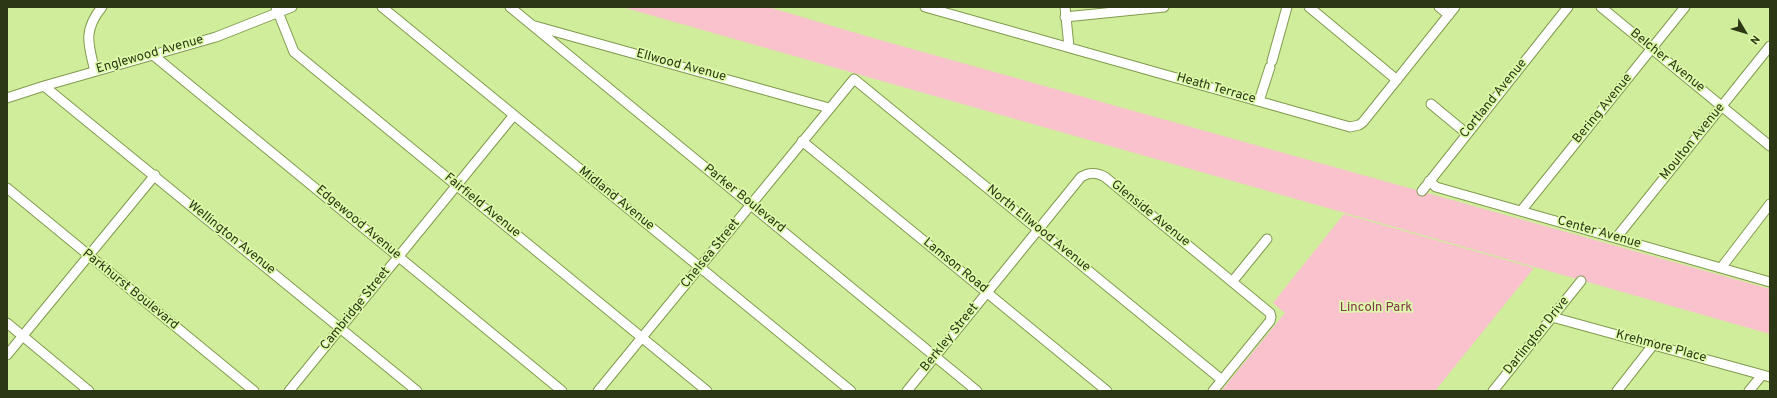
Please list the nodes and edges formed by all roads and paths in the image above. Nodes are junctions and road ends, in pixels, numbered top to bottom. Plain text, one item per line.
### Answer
1 (102, 7) edge
2 (292, 7) edge
3 (382, 7) edge
4 (510, 7) edge
5 (925, 7) edge
6 (1065, 7) edge
7 (1164, 7) edge
8 (1287, 7) edge
9 (1309, 7) edge
10 (1439, 7) edge
11 (1456, 7) edge
12 (1568, 7) edge
13 (1601, 7) edge
14 (1685, 7) edge
15 (277, 10) edge
16 (1449, 15) junction
17 (1065, 17) junction
18 (532, 25) junction
19 (1770, 46) edge
20 (1069, 47) junction
21 (1651, 49) junction
22 (153, 55) junction
23 (95, 71) junction
24 (854, 79) joint
25 (1397, 80) junction
26 (44, 86) junction
27 (7, 98) edge
28 (1259, 101) junction
29 (1431, 104) dead end
30 (1721, 106) junction
31 (829, 108) junction
32 (514, 115) junction
33 (1466, 133) junction
34 (802, 141) junction
35 (1770, 146) edge
36 (155, 175) junction
37 (1429, 182) junction
38 (457, 185) junction
39 (7, 188) edge
40 (1422, 191) dead end
41 (1770, 204) edge
42 (751, 205) junction
43 (1522, 211) junction
44 (1038, 230) junction
45 (1616, 238) junction
46 (1267, 239) dead end
47 (89, 256) junction
48 (399, 257) junction
49 (700, 267) junction
50 (1721, 268) junction
51 (1581, 281) dead end
52 (1232, 282) junction
53 (1770, 282) edge
54 (987, 293) junction
55 (1552, 317) junction
56 (7, 323) edge
57 (340, 328) junction
58 (23, 336) junction
59 (642, 337) junction
60 (1653, 345) junction
61 (7, 355) edge
62 (935, 356) junction
63 (1766, 376) edge
64 (1222, 380) junction
65 (89, 391) edge
66 (254, 391) edge
67 (288, 391) edge
68 (417, 391) edge
69 (562, 391) edge
70 (598, 391) edge
71 (707, 391) edge
72 (851, 391) edge
73 (907, 391) edge
74 (977, 391) edge
75 (1107, 391) edge
76 (1213, 391) edge
77 (1493, 391) edge
78 (1617, 391) edge
79 (1749, 391) edge

1 - 23 street
2 - 15 street, Englewood Avenue
3 - 32 street, Midland Avenue
4 - 18 street, Parker Boulevard
5 - 20 street, Heath Terrace
6 - 17 street
7 - 17 street
8 - 28 street
9 - 25 street
10 - 16 street
11 - 16 street, Heath Terrace
12 - 33 street, Cortland Avenue
13 - 21 street, Belcher Avenue
14 - 21 street, Bering Avenue
15 - 22 street, Englewood Avenue
15 - 38 street, Fairfield Avenue
16 - 25 street, Heath Terrace
17 - 20 street
18 - 31 street, Ellwood Avenue
18 - 42 street, Parker Boulevard
19 - 30 street, Moulton Avenue
20 - 28 street, Heath Terrace
21 - 30 street, Belcher Avenue
21 - 43 street, Bering Avenue
22 - 23 street, Englewood Avenue
22 - 48 street, Edgewood Avenue
23 - 26 street, Englewood Avenue
24 - 31 street, Chelsea Street
24 - 44 street, North Ellwood Avenue
25 - 28 street, Heath Terrace
26 - 27 street, Englewood Avenue
26 - 36 street, Wellington Avenue
29 - 33 street
30 - 35 street, Belcher Avenue
30 - 45 street, Moulton Avenue
31 - 34 street, Chelsea Street
32 - 38 street, Cambridge Street
32 - 49 street, Midland Avenue
33 - 37 street, Cortland Avenue
34 - 42 street, Chelsea Street
34 - 54 street, Lamson Road
36 - 47 street
36 - 57 street, Wellington Avenue
37 - 40 street, Cortland Avenue
37 - 43 street, Center Avenue
38 - 48 street, Cambridge Street
38 - 59 street, Fairfield Avenue
39 - 47 street, Parkhurst Boulevard
41 - 50 street
42 - 49 street, Chelsea Street
42 - 62 street, Parker Boulevard
43 - 45 street, Center Avenue
44 - 52 street, Glenside Avenue
44 - 54 street, Berkley Street
44 - 64 street, North Ellwood Avenue
45 - 50 street, Center Avenue
46 - 52 street
47 - 58 street
47 - 66 street, Parkhurst Boulevard
48 - 57 street, Cambridge Street
48 - 69 street, Edgewood Avenue
49 - 59 street, Chelsea Street
49 - 72 street, Midland Avenue
50 - 53 street, Center Avenue
51 - 55 street, Darlington Drive
52 - 64 street, Glenside Avenue
54 - 62 street, Berkley Street
54 - 75 street, Lamson Road
55 - 60 street, Krehmore Place
55 - 77 street, Darlington Drive
56 - 58 street
57 - 67 street, Cambridge Street
57 - 68 street, Wellington Avenue
58 - 61 street
58 - 65 street
59 - 70 street, Chelsea Street
59 - 71 street, Fairfield Avenue
60 - 63 street, Krehmore Place
60 - 78 street
62 - 73 street, Berkley Street
62 - 74 street, Parker Boulevard
63 - 79 street
64 - 76 street

